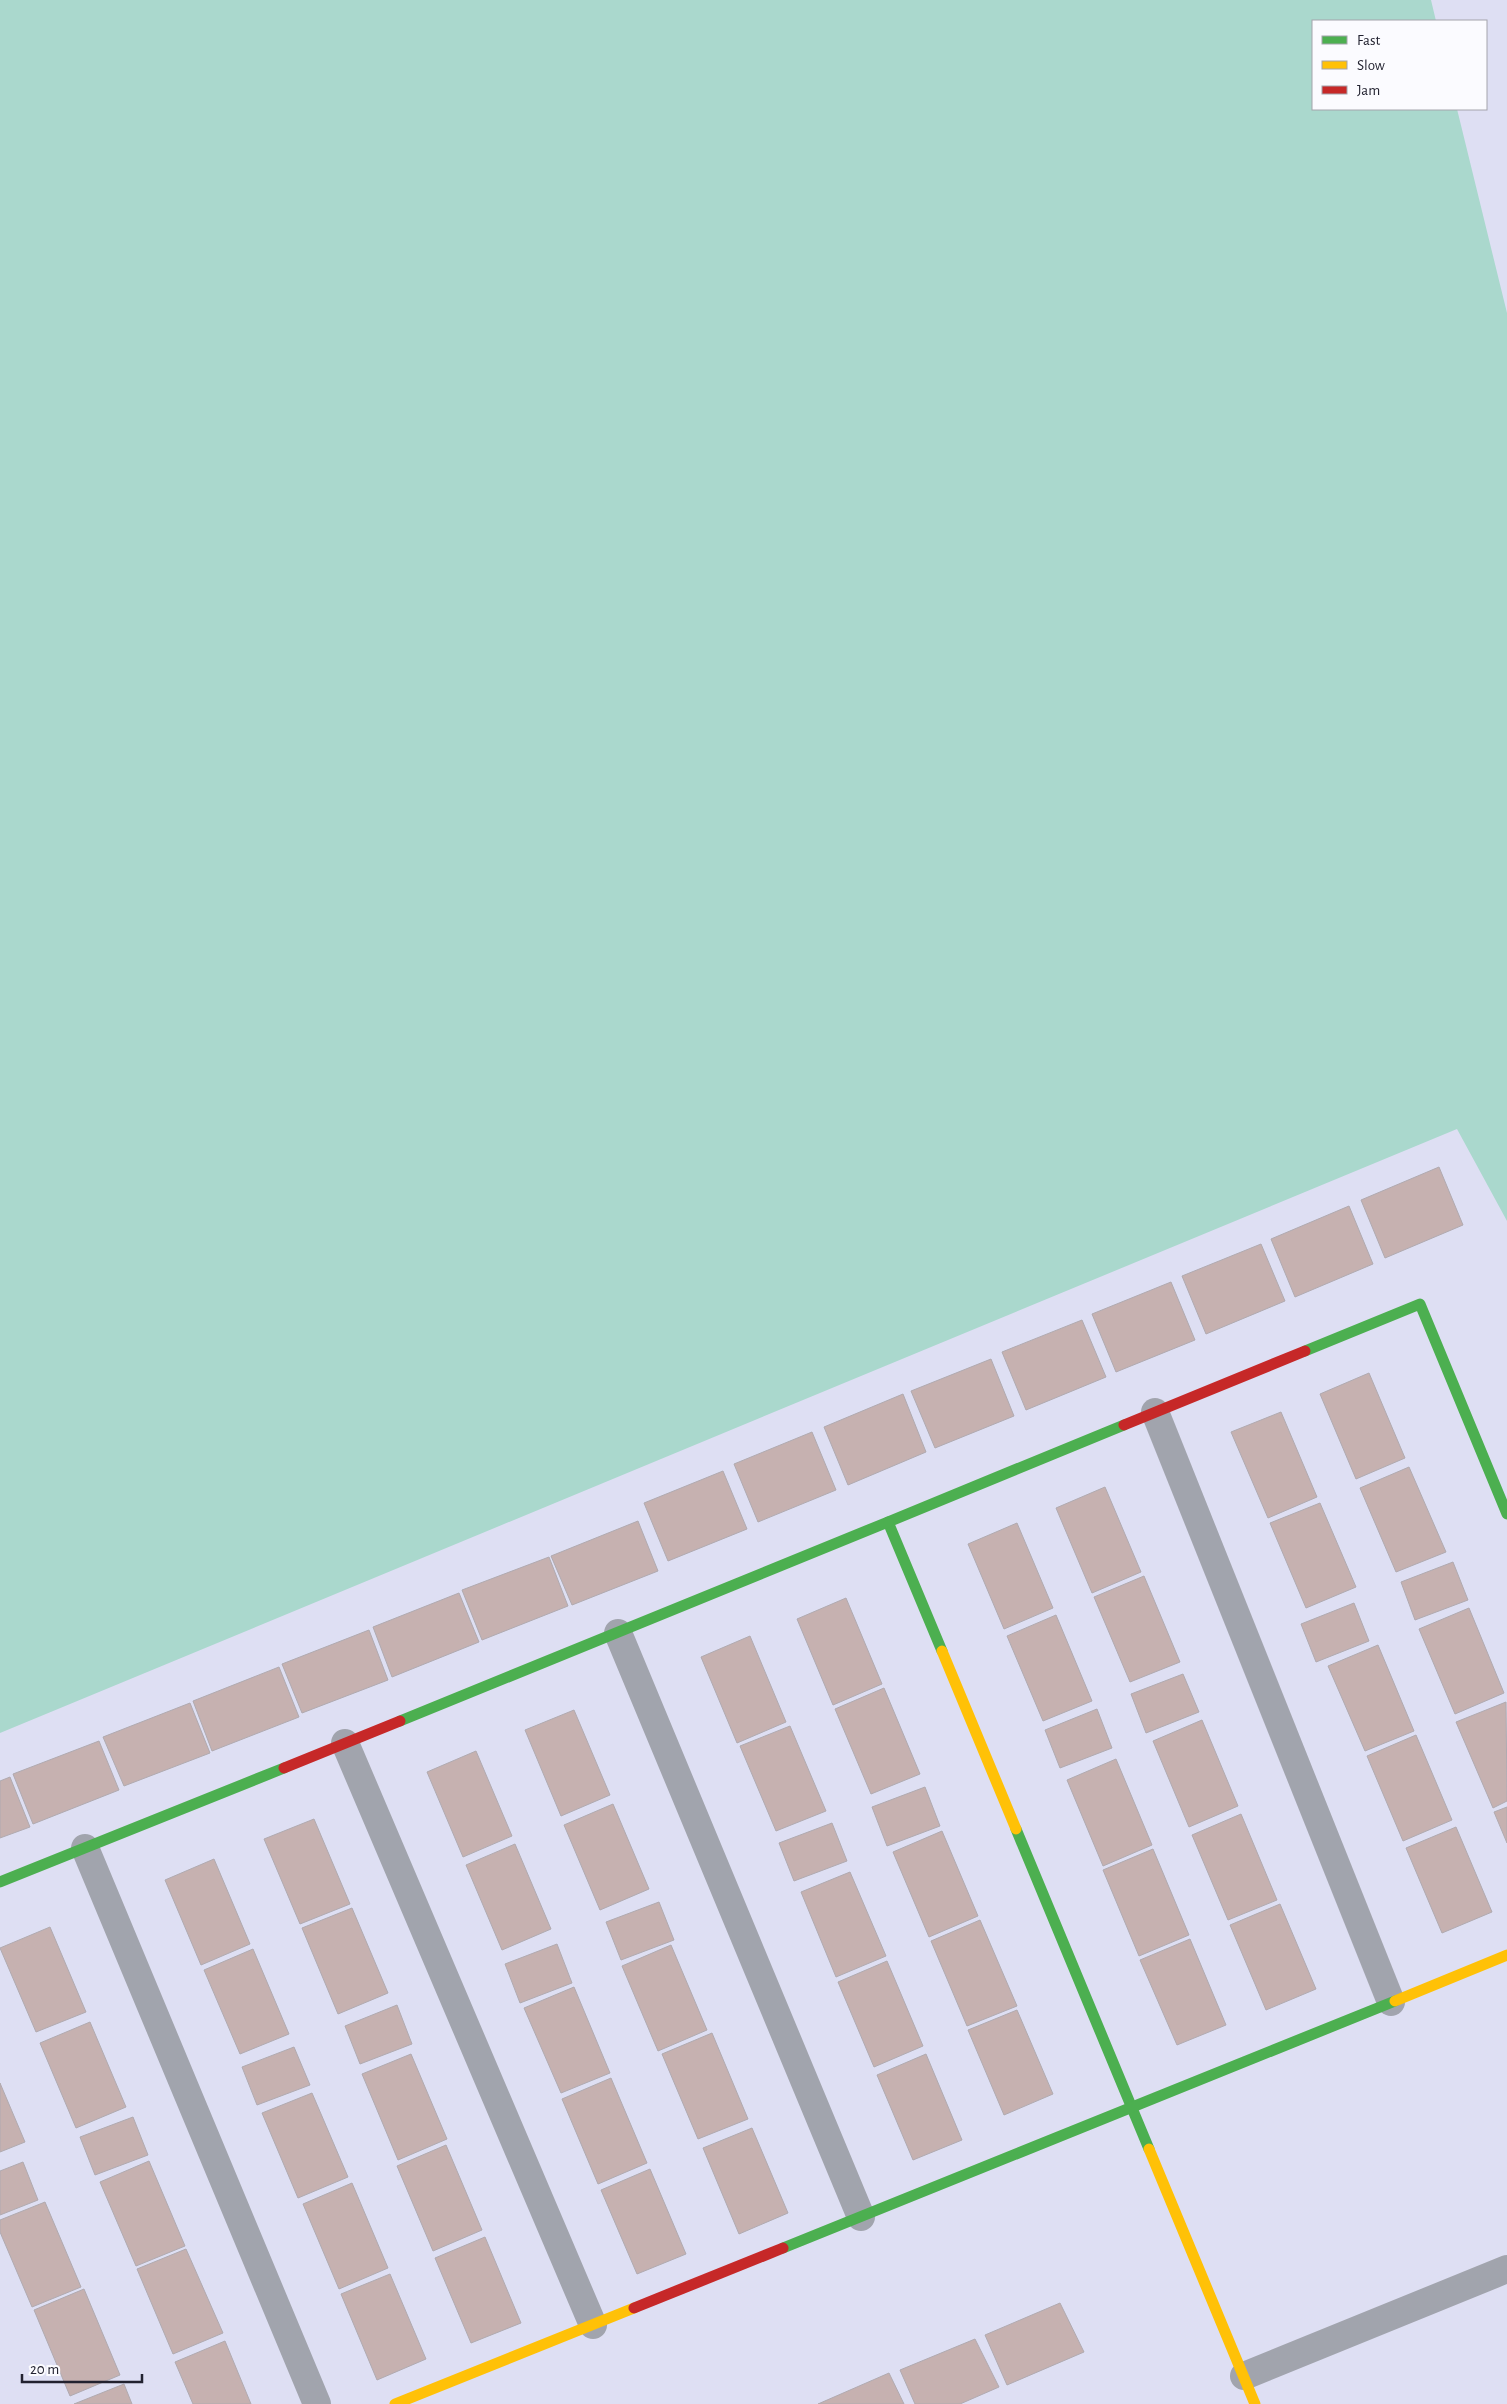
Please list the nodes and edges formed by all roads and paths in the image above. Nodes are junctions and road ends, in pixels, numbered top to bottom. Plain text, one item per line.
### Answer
1 (1155, 1412) junction
2 (1507, 1514) edge
3 (888, 1522) junction
4 (618, 1634) junction
5 (345, 1743) junction
6 (85, 1848) junction
7 (0, 1882) edge
8 (1507, 1955) edge
9 (1391, 2002) junction
10 (1132, 2108) junction
11 (860, 2217) junction
12 (1507, 2269) edge
13 (593, 2325) junction
14 (1244, 2376) junction
15 (317, 2404) edge
16 (395, 2404) edge
17 (1255, 2404) edge

1 - 2 street
1 - 3 street
1 - 9 street
3 - 4 street
3 - 10 street
4 - 5 street
4 - 11 street
5 - 6 street
5 - 13 street
6 - 7 street
6 - 15 street
8 - 9 street
9 - 10 street
10 - 11 street
10 - 14 street
11 - 13 street
12 - 14 street
13 - 16 street
14 - 17 street

